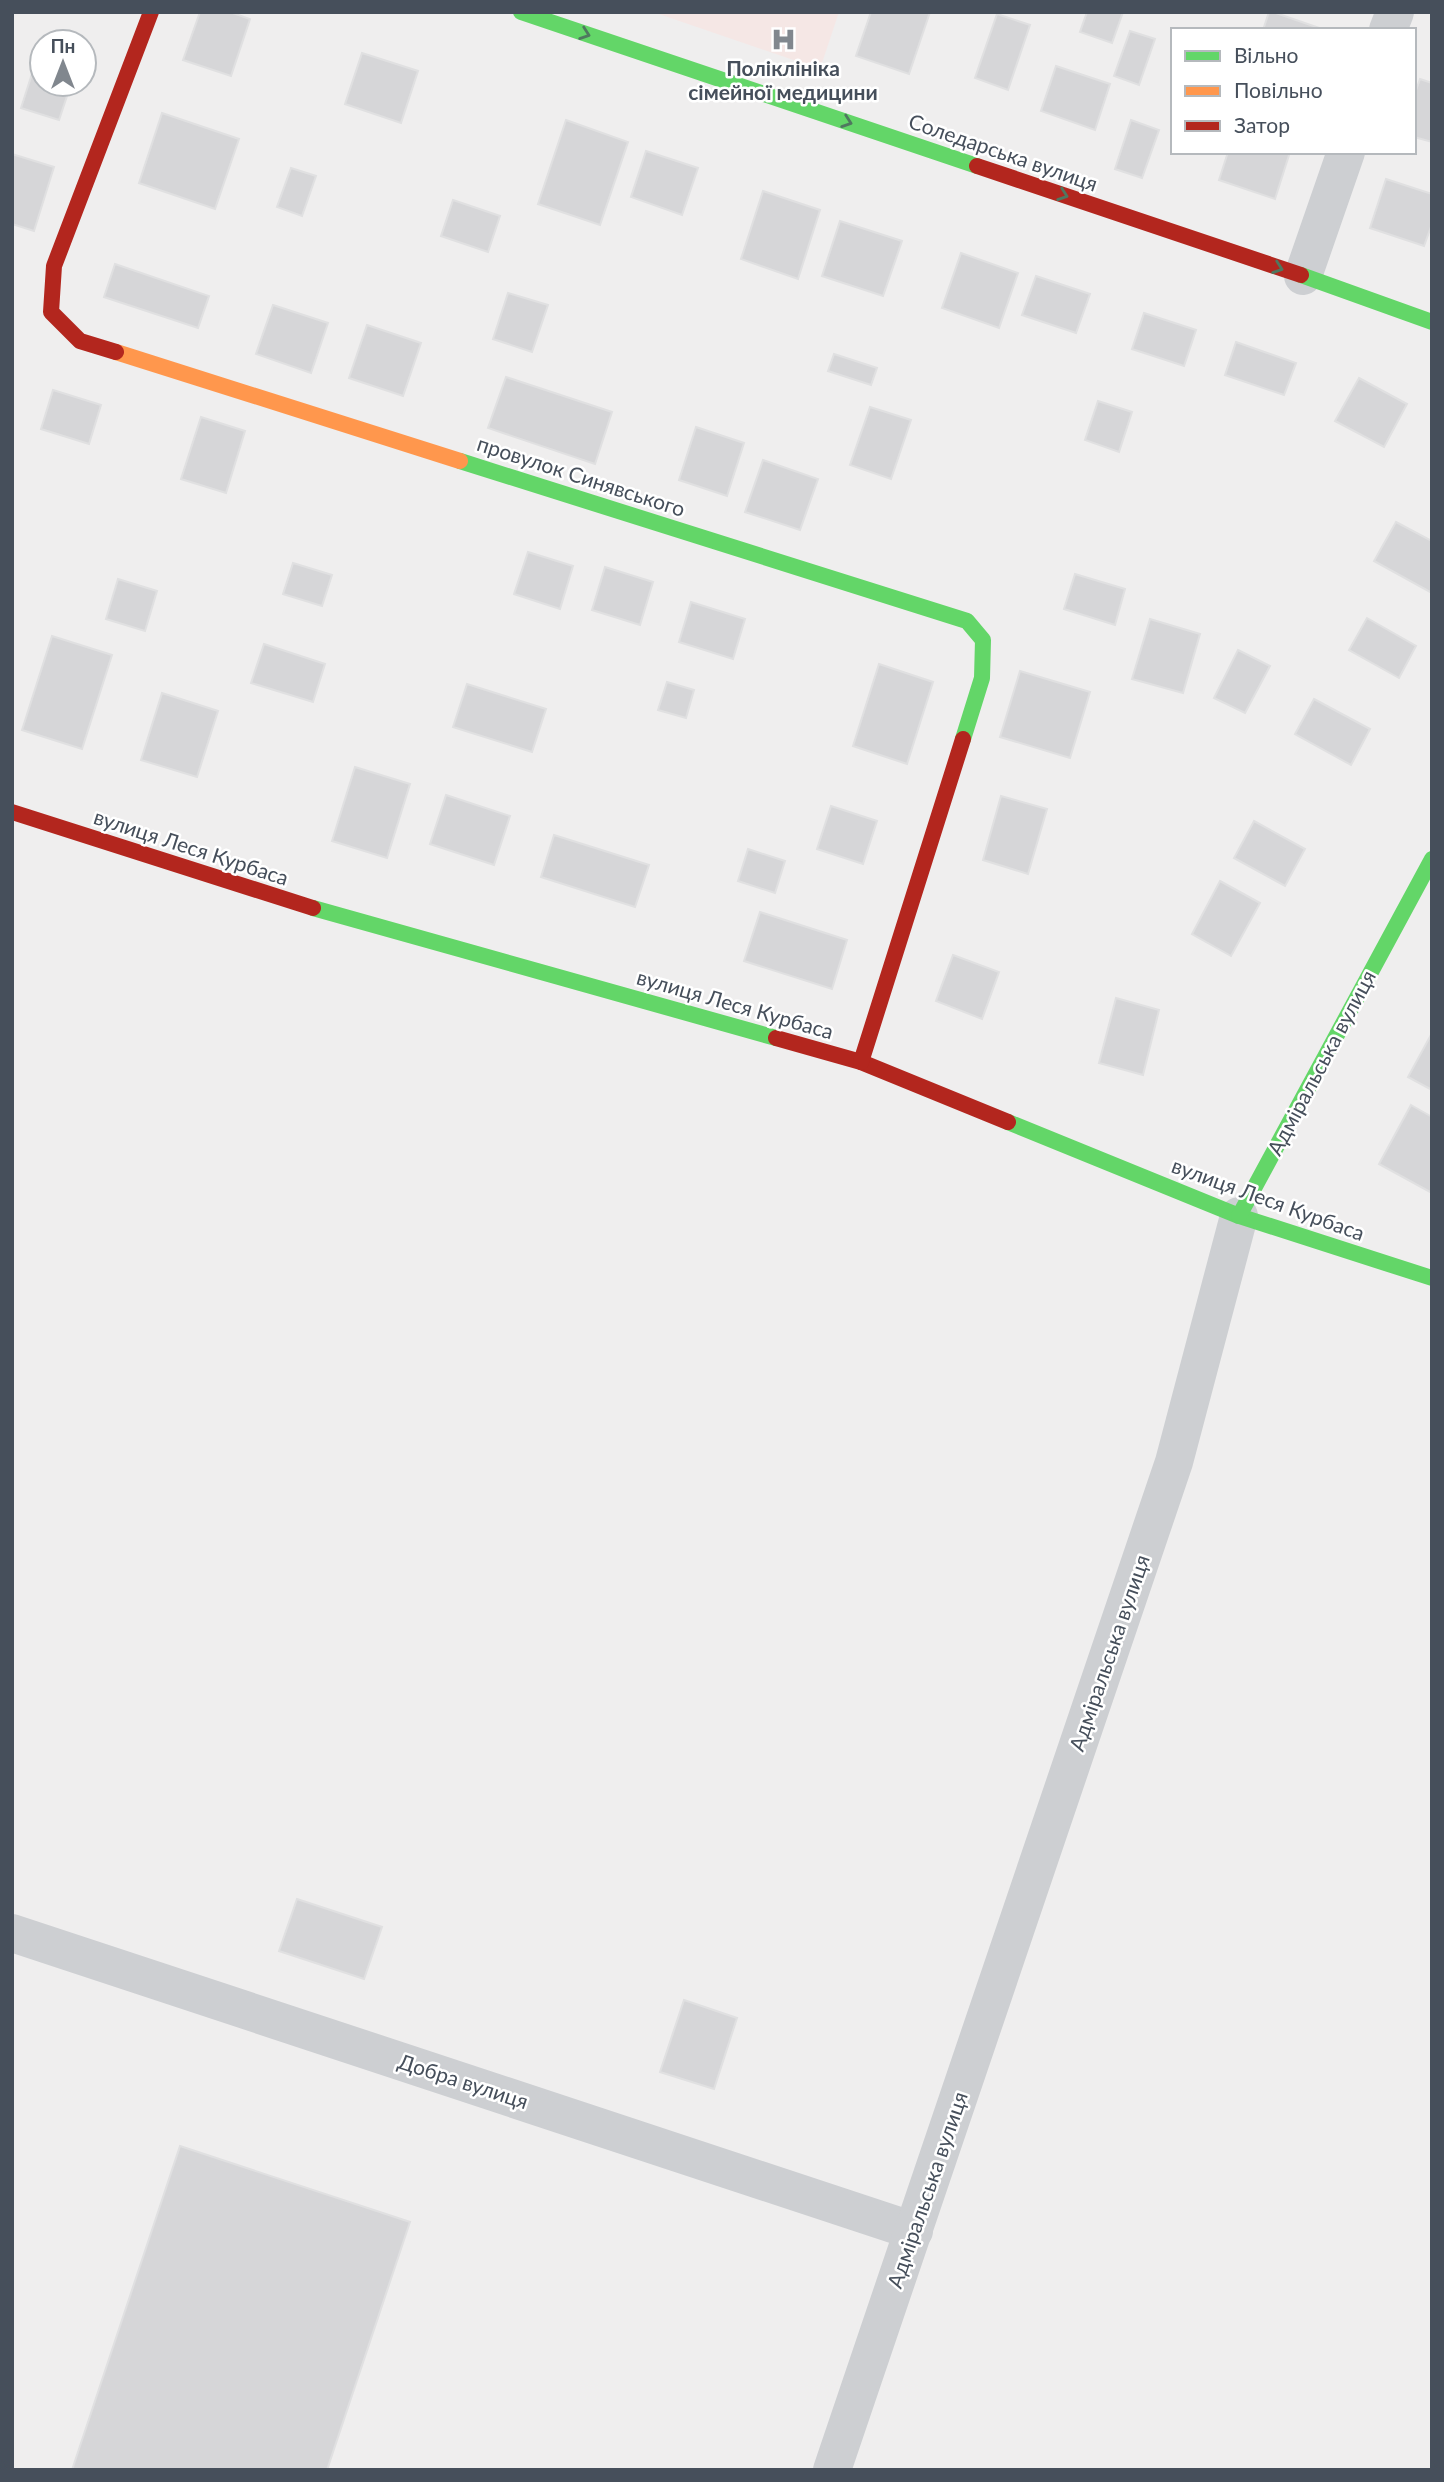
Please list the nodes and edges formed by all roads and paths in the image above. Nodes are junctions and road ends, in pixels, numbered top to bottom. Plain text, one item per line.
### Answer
1 (151, 12) edge
2 (521, 12) edge
3 (1345, 154) edge
4 (1303, 276) junction
5 (1432, 321) edge
6 (12, 812) edge
7 (1432, 859) edge
8 (861, 1062) junction
9 (1239, 1216) junction
10 (1432, 1278) edge
11 (12, 1933) edge
12 (914, 2231) junction
13 (832, 2470) edge

1 - 8 street, провулок Синявського
2 -> 4 street, Соледарська вулиця
3 - 4 street
4 - 5 street, Соледарська вулиця
6 - 8 street, вулиця Леся Курбаса
7 - 9 street, Адміральська вулиця
8 - 9 street, вулиця Леся Курбаса
9 - 10 street, вулиця Леся Курбаса
9 - 12 street, Адміральська вулиця
11 - 12 street, Добра вулиця
12 - 13 street, Адміральська вулиця

